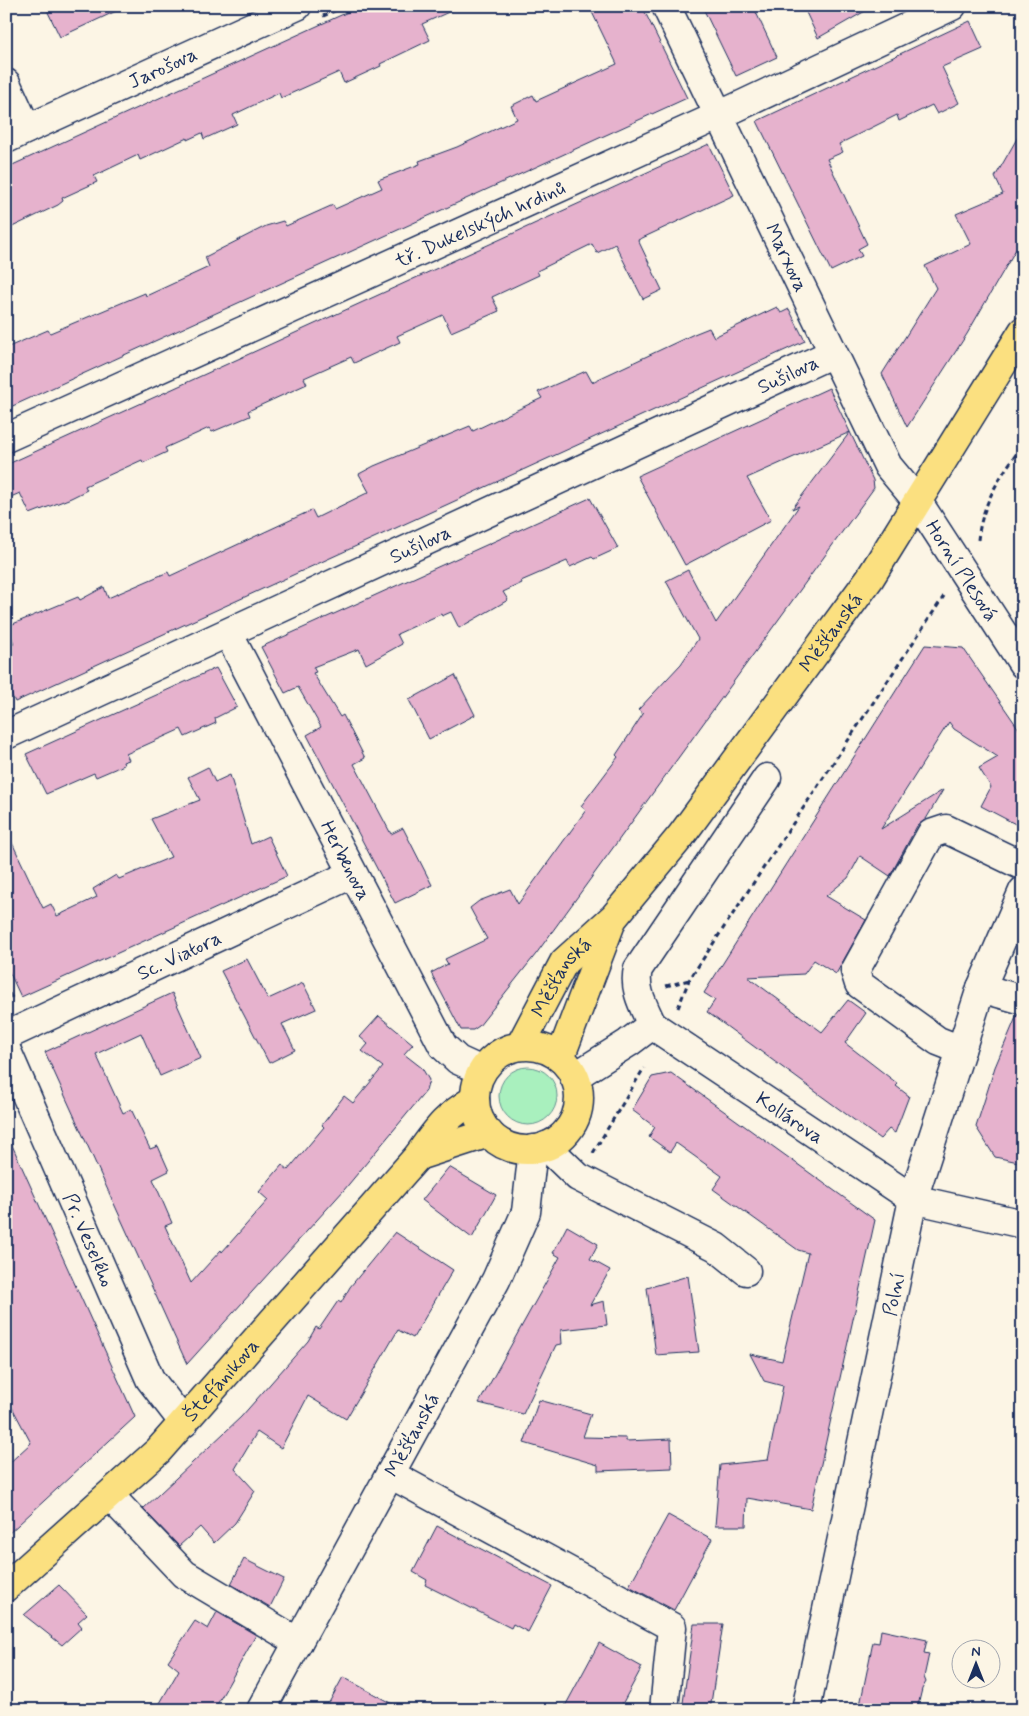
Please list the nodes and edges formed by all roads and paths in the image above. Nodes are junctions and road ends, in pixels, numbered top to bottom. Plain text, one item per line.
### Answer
1 (297, 6) edge
2 (666, 6) edge
3 (952, 6) edge
4 (6, 82) edge
5 (720, 115) junction
6 (16, 134) edge
7 (1023, 331) edge
8 (833, 353) junction
9 (6, 438) edge
10 (1023, 445) edge
11 (918, 502) junction
12 (962, 572) junction
13 (228, 633) junction
14 (1023, 664) edge
15 (6, 735) edge
16 (767, 778) dead end
17 (1023, 866) edge
18 (352, 874) junction
19 (1023, 891) edge
20 (614, 917) junction
21 (6, 986) edge
22 (981, 988) junction
23 (1023, 1000) edge
24 (16, 1008) dead end
25 (659, 1030) junction
26 (6, 1036) edge
27 (520, 1046) junction
28 (6, 1049) edge
29 (961, 1050) junction
30 (567, 1068) junction
31 (482, 1071) junction
32 (474, 1099) junction
33 (489, 1133) junction
34 (540, 1147) junction
35 (418, 1156) junction
36 (578, 1177) junction
37 (913, 1199) junction
38 (1023, 1224) edge
39 (746, 1271) dead end
40 (184, 1423) junction
41 (390, 1474) junction
42 (110, 1496) junction
43 (6, 1588) edge
44 (298, 1642) junction
45 (261, 1710) edge
46 (664, 1710) edge
47 (806, 1710) edge

1 - 6 street, Jarošova
2 - 5 street, Marxova
3 - 5 street, tř. Dukelských hrdinů
4 - 6 street
5 - 8 street, Marxova
5 - 9 street, tř. Dukelských hrdinů
7 - 11 main road, Měšťanská
8 - 11 street, Marxova
8 - 13 street, Sušilova
10 - 12 path
11 - 12 street, Horní Plesová
11 - 20 main road, Měšťanská
12 - 14 street, Horní Plesová
12 - 25 path
13 - 15 street, Sušilova
13 - 18 street, Herbenova
16 - 25 street
17 - 29 street
18 - 26 street, Sc. Viatora
18 - 31 street, Herbenova
19 - 22 street, Polní
20 - 27 main road, Měšťanská
20 - 30 main road, Měšťanská
21 - 24 path
22 - 23 street
22 - 29 street, Polní
25 - 30 street
25 - 36 path
25 - 37 street, Kollárova
27 - 30 main road
27 - 31 main road
28 - 40 street, Pr. Veselého
29 - 37 street, Polní
30 - 34 main road
31 - 32 main road
32 - 33 main road
32 - 35 main road, Štefánikova
33 - 34 main road
33 - 35 main road
34 - 36 street
34 - 41 street, Měšťanská
35 - 40 main road, Štefánikova
36 - 39 street
37 - 38 street, Kollárova
37 - 47 street, Polní
40 - 42 main road, Štefánikova
41 - 44 street, Měšťanská
41 - 46 street
42 - 43 main road, Štefánikova
42 - 44 street
44 - 45 street, Měšťanská

